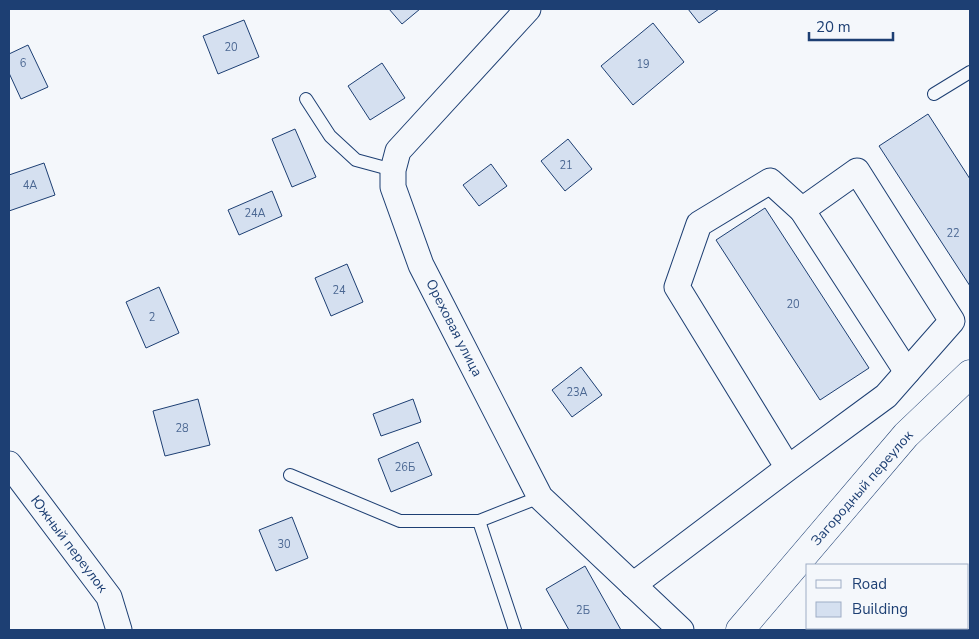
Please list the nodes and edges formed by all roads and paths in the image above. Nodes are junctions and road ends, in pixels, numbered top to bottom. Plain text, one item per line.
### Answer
1 (518, 14) edge
2 (970, 72) edge
3 (934, 94) dead end
4 (306, 99) dead end
5 (392, 170) junction
6 (802, 210) junction
7 (907, 372) junction
8 (970, 374) edge
9 (9, 464) edge
10 (788, 468) junction
11 (290, 475) dead end
12 (540, 497) junction
13 (478, 521) junction
14 (633, 585) junction
15 (119, 630) edge
16 (515, 630) edge
17 (681, 630) edge
18 (740, 630) edge

1 - 5 street
2 - 3 lane
4 - 5 lane
5 - 12 street, Ореховая улица
6 - 7 street
6 - 7 street
6 - 10 street
7 - 10 street
8 - 18 street, Загородный переулок
9 - 15 street, Южный переулок
10 - 14 street
11 - 13 lane
12 - 13 lane
12 - 14 street, Ореховая улица
13 - 16 lane
14 - 17 street, Ореховая улица

